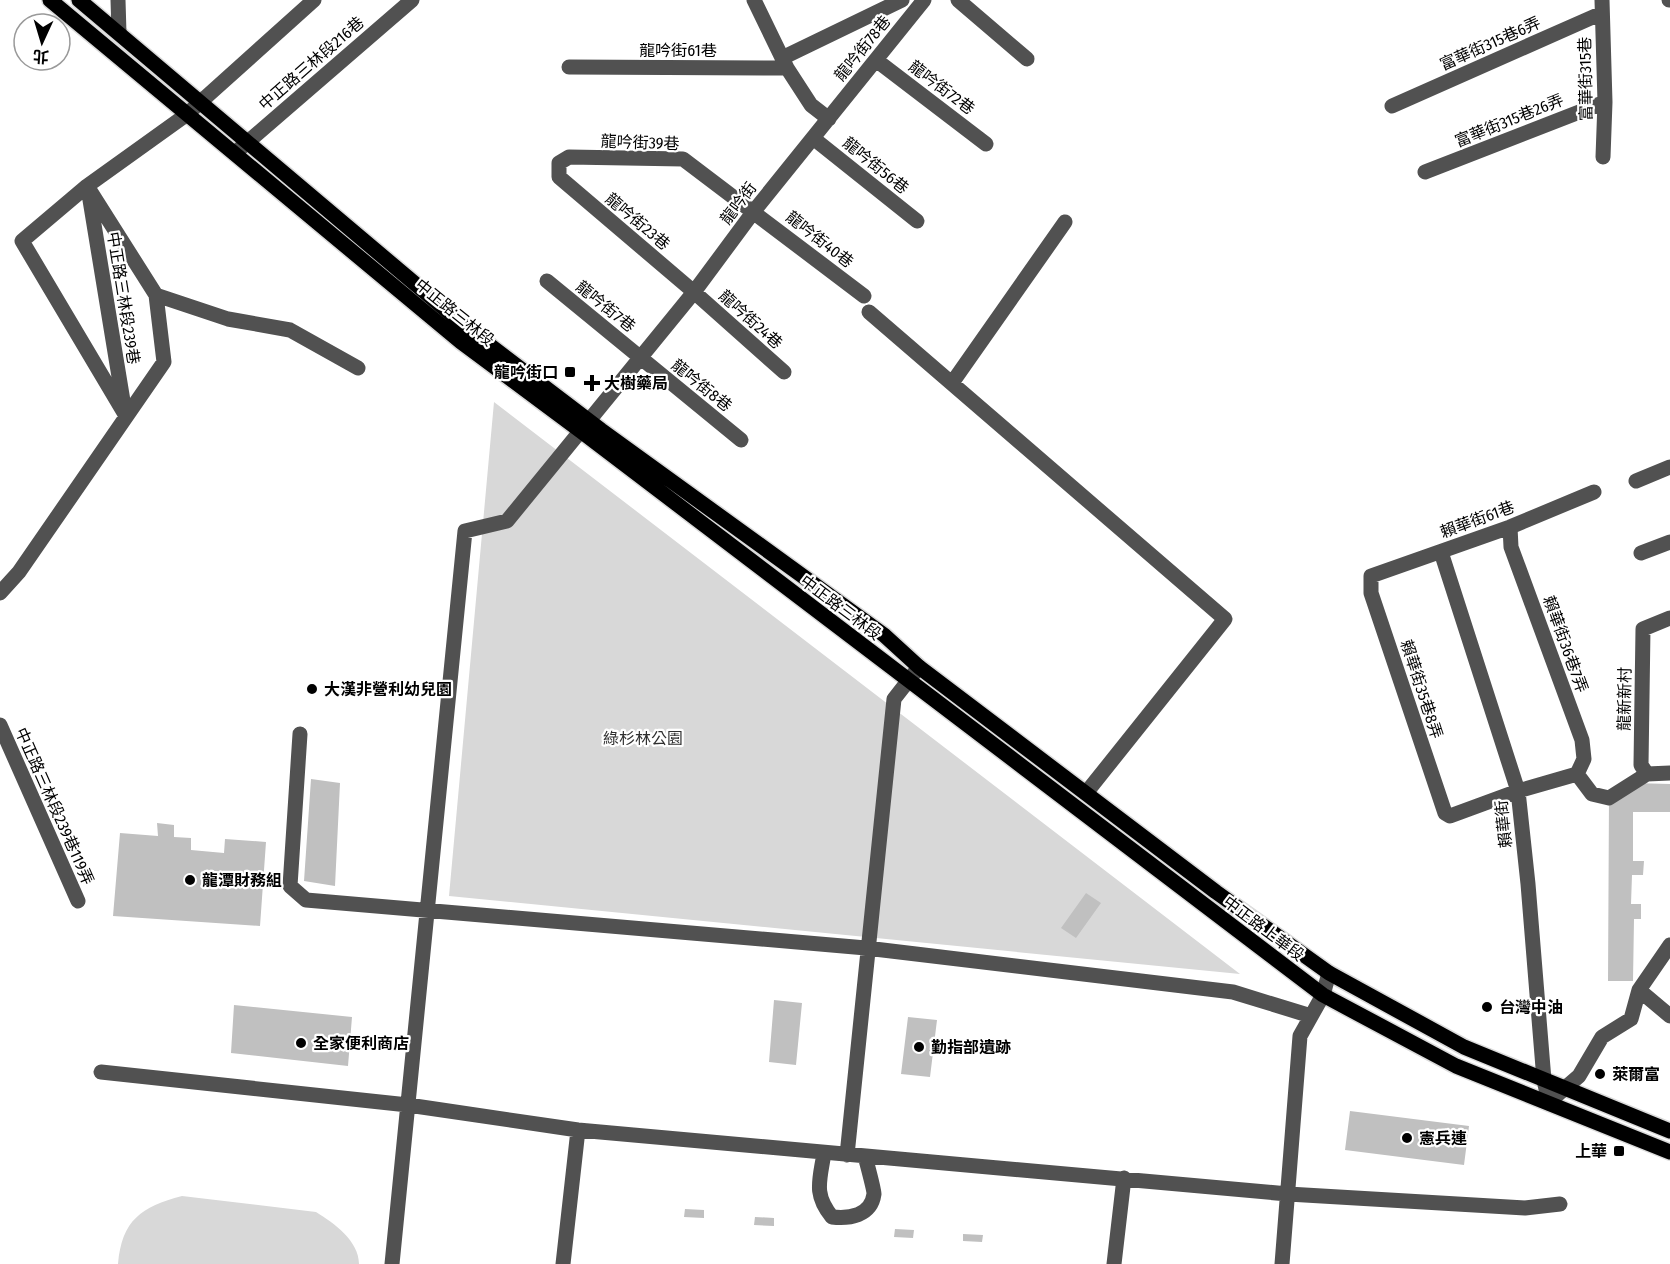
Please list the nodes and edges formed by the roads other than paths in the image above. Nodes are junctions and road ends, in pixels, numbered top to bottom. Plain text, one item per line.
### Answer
1 (50, 0) edge
2 (79, 0) edge
3 (118, 0) edge
4 (314, 0) edge
5 (412, 0) edge
6 (754, 0) edge
7 (902, 0) edge
8 (924, 0) edge
9 (958, 0) edge
10 (1602, 7) edge
11 (119, 33) junction
12 (1027, 59) dead end
13 (876, 60) junction
14 (785, 63) junction
15 (568, 68) dead end
16 (199, 102) junction
17 (1605, 102) junction
18 (1392, 106) dead end
19 (186, 115) junction
20 (829, 119) junction
21 (813, 138) junction
22 (247, 142) junction
23 (986, 144) dead end
24 (235, 153) junction
25 (1603, 157) dead end
26 (1425, 172) dead end
27 (559, 177) joint
28 (87, 186) junction
29 (754, 211) junction
30 (917, 221) dead end
31 (1065, 222) dead end
32 (548, 281) dead end
33 (694, 292) junction
34 (156, 295) junction
35 (864, 296) dead end
36 (869, 312) dead end
37 (641, 358) junction
38 (358, 368) dead end
39 (784, 372) dead end
40 (952, 383) junction
41 (126, 416) junction
42 (586, 427) junction
43 (741, 440) dead end
44 (1670, 468) edge
45 (1636, 481) dead end
46 (1594, 492) dead end
47 (1510, 527) junction
48 (1670, 542) edge
49 (1441, 552) junction
50 (1641, 553) dead end
51 (1371, 576) joint
52 (0, 593) edge
53 (1670, 618) edge
54 (884, 635) joint
55 (879, 658) joint
56 (919, 667) junction
57 (908, 681) junction
58 (0, 725) edge
59 (300, 734) dead end
60 (1670, 773) edge
61 (1577, 774) junction
62 (1647, 774) junction
63 (1518, 791) junction
64 (1086, 793) junction
65 (78, 901) dead end
66 (426, 911) junction
67 (1670, 945) edge
68 (866, 948) junction
69 (1329, 973) junction
70 (1639, 990) junction
71 (1323, 995) junction
72 (1311, 1016) junction
73 (1670, 1017) edge
74 (101, 1071) dead end
75 (1544, 1080) junction
76 (1565, 1089) junction
77 (1548, 1104) junction
78 (408, 1105) junction
79 (579, 1130) junction
80 (1670, 1131) edge
81 (1670, 1152) edge
82 (824, 1153) junction
83 (847, 1155) junction
84 (865, 1156) junction
85 (1124, 1178) junction
86 (1288, 1194) junction
87 (1560, 1204) dead end
88 (392, 1264) edge
89 (563, 1264) edge
90 (1114, 1264) edge
91 (1281, 1264) edge

1 - 19 main road, 中正路三林段
2 - 11 main road, 中正路三林段
3 - 11 street
4 - 16 street
5 - 22 street, 中正路三林段216巷
6 - 14 street
7 - 14 street
8 - 13 street, 龍吟街78巷
9 - 12 street
10 - 17 street, 富華街315巷
10 - 18 street, 富華街315巷6弄
11 - 16 main road, 中正路三林段
13 - 20 street, 龍吟街78巷
13 - 23 street, 龍吟街72巷
14 - 15 street, 龍吟街61巷
14 - 20 street
16 - 19 street
16 - 22 main road, 中正路三林段
17 - 25 street, 富華街315巷
17 - 26 street, 富華街315巷26弄
19 - 24 main road, 中正路三林段
19 - 28 street
20 - 21 street, 龍吟街
21 - 29 street, 龍吟街
21 - 30 street, 龍吟街56巷
22 - 24 street, 中正路三林段216巷
22 - 42 main road, 中正路三林段
24 - 42 main road, 中正路三林段
27 - 29 street, 龍吟街39巷
27 - 33 street, 龍吟街23巷
28 - 34 street, 中正路三林段239巷
28 - 41 street, 中正路三林段239巷
28 - 41 street
29 - 33 street, 龍吟街
29 - 35 street, 龍吟街40巷
31 - 40 street
32 - 37 street, 龍吟街7巷
33 - 37 street, 龍吟街
33 - 39 street, 龍吟街24巷
34 - 38 street
34 - 41 street, 中正路三林段239巷
36 - 40 street
37 - 42 street, 龍吟街
37 - 43 street, 龍吟街8巷
40 - 64 street
41 - 52 street, 中正路三林段239巷
42 - 54 main road, 中正路三林段
42 - 55 main road, 中正路三林段
42 - 66 street, 龍吟街
44 - 45 street
46 - 47 street, 賴華街61巷
47 - 49 street, 賴華街61巷
47 - 61 street, 賴華街36巷7弄
48 - 50 street
49 - 51 street, 賴華街61巷
49 - 63 street, 賴華街
51 - 63 street, 賴華街35巷8弄
53 - 62 street, 龍新新村
54 - 56 main road, 中正路上華段
55 - 57 main road, 中正路上華段
56 - 57 street
56 - 64 main road, 中正路上華段
57 - 68 street
57 - 71 main road, 中正路上華段
58 - 65 street, 中正路三林段239巷119弄
59 - 66 street
60 - 62 street
61 - 62 street
61 - 63 street
63 - 75 street, 賴華街
64 - 69 main road, 中正路上華段
66 - 68 street
66 - 78 street
67 - 70 street
68 - 72 street
68 - 83 street
69 - 71 street
69 - 75 main road, 中正路上華段
70 - 73 street
70 - 76 street
71 - 72 street
71 - 77 main road, 中正路上華段
72 - 86 street
74 - 78 street
75 - 76 main road, 中正路上華段
75 - 77 street, 賴華街
76 - 77 street
76 - 80 main road, 中正路上華段
77 - 81 main road, 中正路上華段
78 - 79 street
78 - 88 street
79 - 82 street
79 - 89 street
82 - 83 street
82 - 84 street
83 - 84 street
84 - 85 street
85 - 86 street
85 - 90 street
86 - 87 street
86 - 91 street

